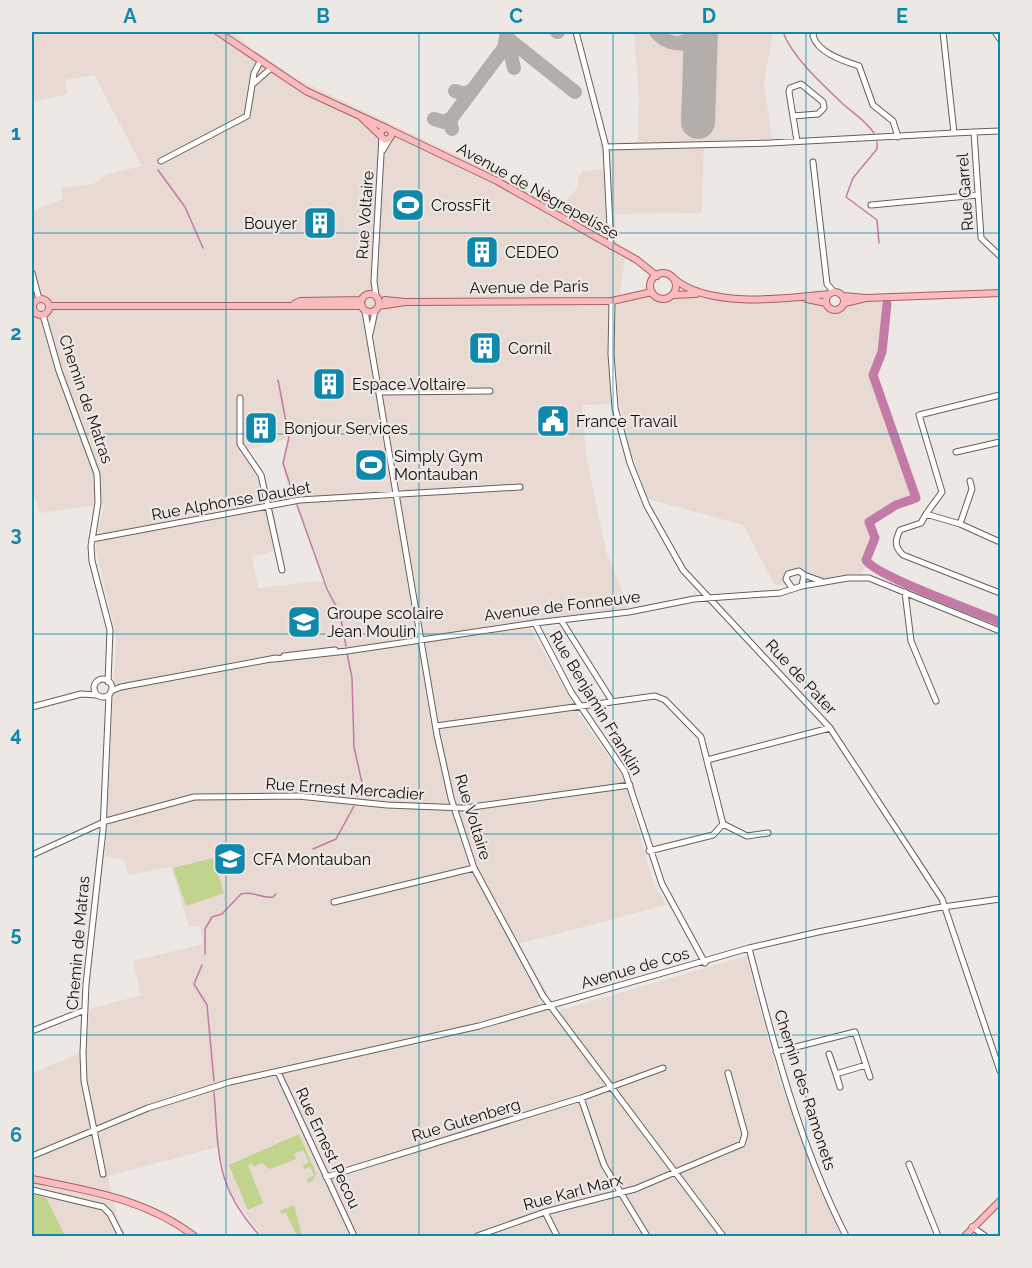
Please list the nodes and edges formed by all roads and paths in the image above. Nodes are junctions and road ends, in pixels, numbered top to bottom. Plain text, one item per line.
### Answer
1 (219, 32) edge
2 (576, 32) edge
3 (814, 32) edge
4 (943, 32) edge
5 (995, 32) edge
6 (1000, 39) edge
7 (260, 62) junction
8 (270, 69) junction
9 (253, 84) junction
10 (358, 115) junction
11 (793, 116) junction
12 (1000, 131) edge
13 (974, 132) junction
14 (389, 133) junction
15 (954, 133) junction
16 (382, 136) junction
17 (898, 137) junction
18 (797, 141) junction
19 (606, 147) junction
20 (383, 151) junction
21 (161, 161) dead end
22 (813, 162) dead end
23 (978, 195) junction
24 (871, 205) dead end
25 (611, 246) junction
26 (1000, 256) edge
27 (32, 273) edge
28 (657, 276) junction
29 (672, 277) junction
30 (374, 281) junction
31 (652, 292) junction
32 (831, 293) junction
33 (1000, 293) edge
34 (368, 294) junction
35 (699, 294) junction
36 (673, 295) junction
37 (804, 298) junction
38 (844, 299) junction
39 (612, 301) junction
40 (377, 303) junction
41 (826, 303) junction
42 (34, 305) edge
43 (363, 305) junction
44 (50, 306) junction
45 (44, 315) junction
46 (370, 334) junction
47 (490, 391) dead end
48 (380, 392) junction
49 (1000, 395) edge
50 (240, 398) dead end
51 (1000, 442) edge
52 (956, 452) dead end
53 (970, 481) dead end
54 (520, 487) dead end
55 (398, 496) junction
56 (268, 507) junction
57 (926, 514) junction
58 (960, 524) junction
59 (92, 539) junction
60 (1000, 542) edge
61 (282, 570) dead end
62 (804, 575) junction
63 (786, 579) junction
64 (826, 582) junction
65 (802, 586) junction
66 (792, 588) junction
67 (905, 592) junction
68 (774, 593) junction
69 (1000, 593) edge
70 (707, 598) junction
71 (561, 620) junction
72 (535, 623) junction
73 (1000, 631) edge
74 (422, 639) junction
75 (109, 669) junction
76 (101, 680) junction
77 (95, 685) junction
78 (110, 688) junction
79 (81, 694) junction
80 (99, 696) junction
81 (612, 701) junction
82 (936, 701) dead end
83 (579, 705) junction
84 (32, 706) edge
85 (107, 713) junction
86 (436, 726) junction
87 (830, 728) junction
88 (707, 760) junction
89 (630, 785) junction
90 (455, 809) junction
91 (102, 824) junction
92 (723, 824) junction
93 (768, 833) dead end
94 (650, 851) junction
95 (32, 855) edge
96 (474, 868) junction
97 (1000, 899) edge
98 (334, 902) dead end
99 (944, 907) junction
100 (749, 948) junction
101 (705, 963) junction
102 (550, 1006) junction
103 (85, 1010) junction
104 (32, 1031) edge
105 (776, 1052) junction
106 (829, 1054) dead end
107 (866, 1065) junction
108 (663, 1068) dead end
109 (1000, 1071) edge
110 (278, 1072) junction
111 (728, 1073) dead end
112 (836, 1074) junction
113 (870, 1077) dead end
114 (612, 1086) junction
115 (840, 1087) dead end
116 (581, 1098) junction
117 (95, 1130) junction
118 (32, 1156) edge
119 (909, 1164) dead end
120 (676, 1171) junction
121 (103, 1174) dead end
122 (326, 1177) junction
123 (32, 1179) edge
124 (32, 1190) edge
125 (619, 1194) junction
126 (1000, 1201) edge
127 (545, 1212) junction
128 (972, 1227) junction
129 (121, 1236) edge
130 (194, 1236) edge
131 (354, 1236) edge
132 (477, 1236) edge
133 (557, 1236) edge
134 (647, 1236) edge
135 (723, 1236) edge
136 (846, 1236) edge
137 (938, 1236) edge
138 (964, 1236) edge
139 (985, 1236) edge

1 - 7 main road, Avenue de Nègrepelisse
2 - 19 street
3 - 17 street
4 - 15 street, Rue Garrel
5 - 6 street
7 - 8 main road, Avenue de Nègrepelisse
7 - 9 street
8 - 9 street
8 - 10 main road, Avenue de Nègrepelisse
9 - 21 street
10 - 14 main road, Avenue de Nègrepelisse
10 - 16 main road, Avenue de Nègrepelisse
11 - 11 street
11 - 18 street
12 - 13 street
13 - 15 street, Rue Garrel
13 - 23 street, Rue Garrel
14 - 16 main road
14 - 20 street, Rue Voltaire
14 - 25 main road, Avenue de Nègrepelisse
15 - 17 street
16 - 20 street, Rue Voltaire
17 - 18 street
18 - 19 street
19 - 25 street
20 - 30 street, Rue Voltaire
22 - 32 street
23 - 24 street
23 - 26 street, Rue Garrel
25 - 28 main road, Avenue de Nègrepelisse
27 - 42 street
28 - 29 main road
28 - 31 main road
29 - 35 main road
29 - 36 main road
30 - 34 street, Rue Voltaire
30 - 40 street, Rue Voltaire
31 - 36 main road
31 - 39 main road, Avenue de Paris
32 - 37 main road
32 - 38 main road
32 - 41 main road
33 - 38 main road
34 - 40 main road
34 - 43 main road
35 - 36 main road
35 - 37 main road
37 - 41 main road
38 - 41 main road
39 - 40 main road, Avenue de Paris
39 - 70 street, Rue de Pater
40 - 43 main road
40 - 46 street, Rue Voltaire
42 - 44 main road
42 - 45 main road
43 - 44 main road
43 - 46 street, Rue Voltaire
44 - 45 main road
45 - 59 street, Chemin de Matras
46 - 48 street, Rue Voltaire
47 - 48 street
48 - 55 street, Rue Voltaire
49 - 57 street
50 - 56 street
51 - 52 street
53 - 58 street
54 - 55 street, Rue Alphonse Daudet
55 - 56 street, Rue Alphonse Daudet
55 - 74 street, Rue Voltaire
56 - 59 street, Rue Alphonse Daudet
56 - 61 street
57 - 58 street
57 - 69 street
58 - 60 street
59 - 75 street, Chemin de Matras
62 - 63 street
62 - 64 street, Avenue de Fonneuve
62 - 65 street
63 - 66 street
63 - 68 street
64 - 65 street, Avenue de Fonneuve
64 - 67 street, Avenue de Fonneuve
65 - 66 street, Avenue de Fonneuve
66 - 68 street, Avenue de Fonneuve
67 - 73 street, Avenue de Fonneuve
67 - 82 street
68 - 70 street, Avenue de Fonneuve
70 - 71 street, Avenue de Fonneuve
70 - 87 street, Rue de Pater
71 - 72 street, Avenue de Fonneuve
71 - 81 street
72 - 74 street, Avenue de Fonneuve
72 - 83 street, Rue Benjamin Franklin
74 - 78 street, Avenue de Fonneuve
74 - 86 street, Rue Voltaire
75 - 76 street
75 - 78 street, Chemin de Matras
76 - 77 street
76 - 78 street
77 - 79 street
77 - 80 street, Chemin de Matras
78 - 80 street, Avenue de Fonneuve
78 - 85 street, Chemin de Matras
79 - 80 street, Avenue de Fonneuve
79 - 84 street
80 - 85 street, Chemin de Matras
81 - 83 street
81 - 88 street
83 - 86 street
83 - 89 street, Rue Benjamin Franklin
85 - 91 street, Chemin de Matras
86 - 90 street, Rue Voltaire
87 - 88 street
87 - 99 street, Rue de Pater
88 - 92 street
89 - 90 street, Rue Ernest Mercadier
89 - 94 street, Rue Benjamin Franklin
90 - 91 street, Rue Ernest Mercadier
90 - 96 street, Rue Voltaire
91 - 95 street, Rue Ernest Mercadier
91 - 103 street, Chemin de Matras
92 - 93 street
92 - 94 street
94 - 101 street, Rue Benjamin Franklin
96 - 98 street
96 - 102 street, Rue Voltaire
97 - 99 street, Avenue de Cos
99 - 100 street, Avenue de Cos
99 - 109 street, Rue de Pater
100 - 101 street, Avenue de Cos
100 - 105 street, Chemin des Ramonets
101 - 102 street, Avenue de Cos
102 - 110 street, Avenue de Cos
102 - 114 street, Rue Voltaire
103 - 104 street
103 - 117 street, Chemin de Matras
105 - 107 street
105 - 136 street, Chemin des Ramonets
106 - 112 street
107 - 112 street
107 - 113 street
108 - 114 street, Rue Gutenberg
110 - 117 street, Avenue de Cos
110 - 122 street, Rue Ernest Pecou
111 - 120 street, Rue Karl Marx
112 - 115 street
114 - 116 street, Rue Gutenberg
114 - 120 street, Rue Voltaire
116 - 122 street, Rue Gutenberg
116 - 125 street
117 - 118 street, Avenue de Cos
117 - 121 street, Chemin de Matras
119 - 137 street
120 - 125 street, Rue Karl Marx
120 - 135 street, Rue Voltaire
122 - 131 street, Rue Ernest Pecou
123 - 130 main road
124 - 129 street
125 - 127 street, Rue Karl Marx
125 - 134 street
126 - 128 main road
127 - 132 street, Rue Karl Marx
127 - 133 street
128 - 138 main road
128 - 139 street

